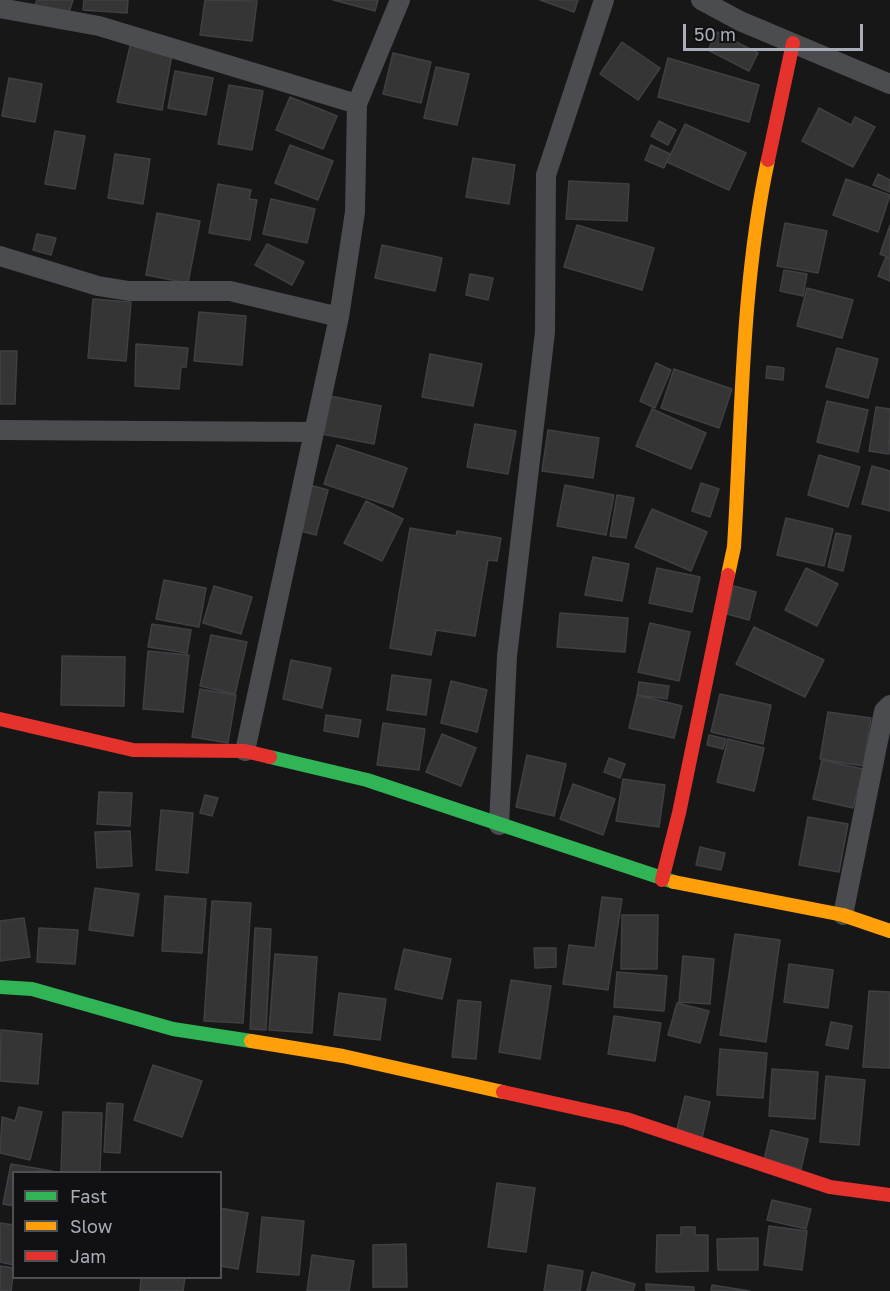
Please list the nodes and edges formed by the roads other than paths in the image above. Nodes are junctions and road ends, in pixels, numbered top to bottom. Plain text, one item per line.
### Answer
1 (400, 0) edge
2 (604, 0) edge
3 (700, 0) edge
4 (0, 8) edge
5 (793, 43) junction
6 (890, 84) edge
7 (357, 104) junction
8 (0, 256) edge
9 (339, 317) junction
10 (0, 430) edge
11 (314, 432) junction
12 (890, 705) edge
13 (0, 719) edge
14 (246, 751) junction
15 (499, 825) junction
16 (662, 880) junction
17 (843, 915) junction
18 (890, 931) edge
19 (0, 987) edge
20 (890, 1195) edge

1 - 7 street
2 - 15 street
3 - 5 street
4 - 7 street
5 - 6 street
5 - 16 street
7 - 9 street
8 - 9 street
9 - 11 street
10 - 11 street
11 - 14 street
12 - 17 street
13 - 14 street
14 - 15 street
15 - 16 street
16 - 17 street
17 - 18 street
19 - 20 street

